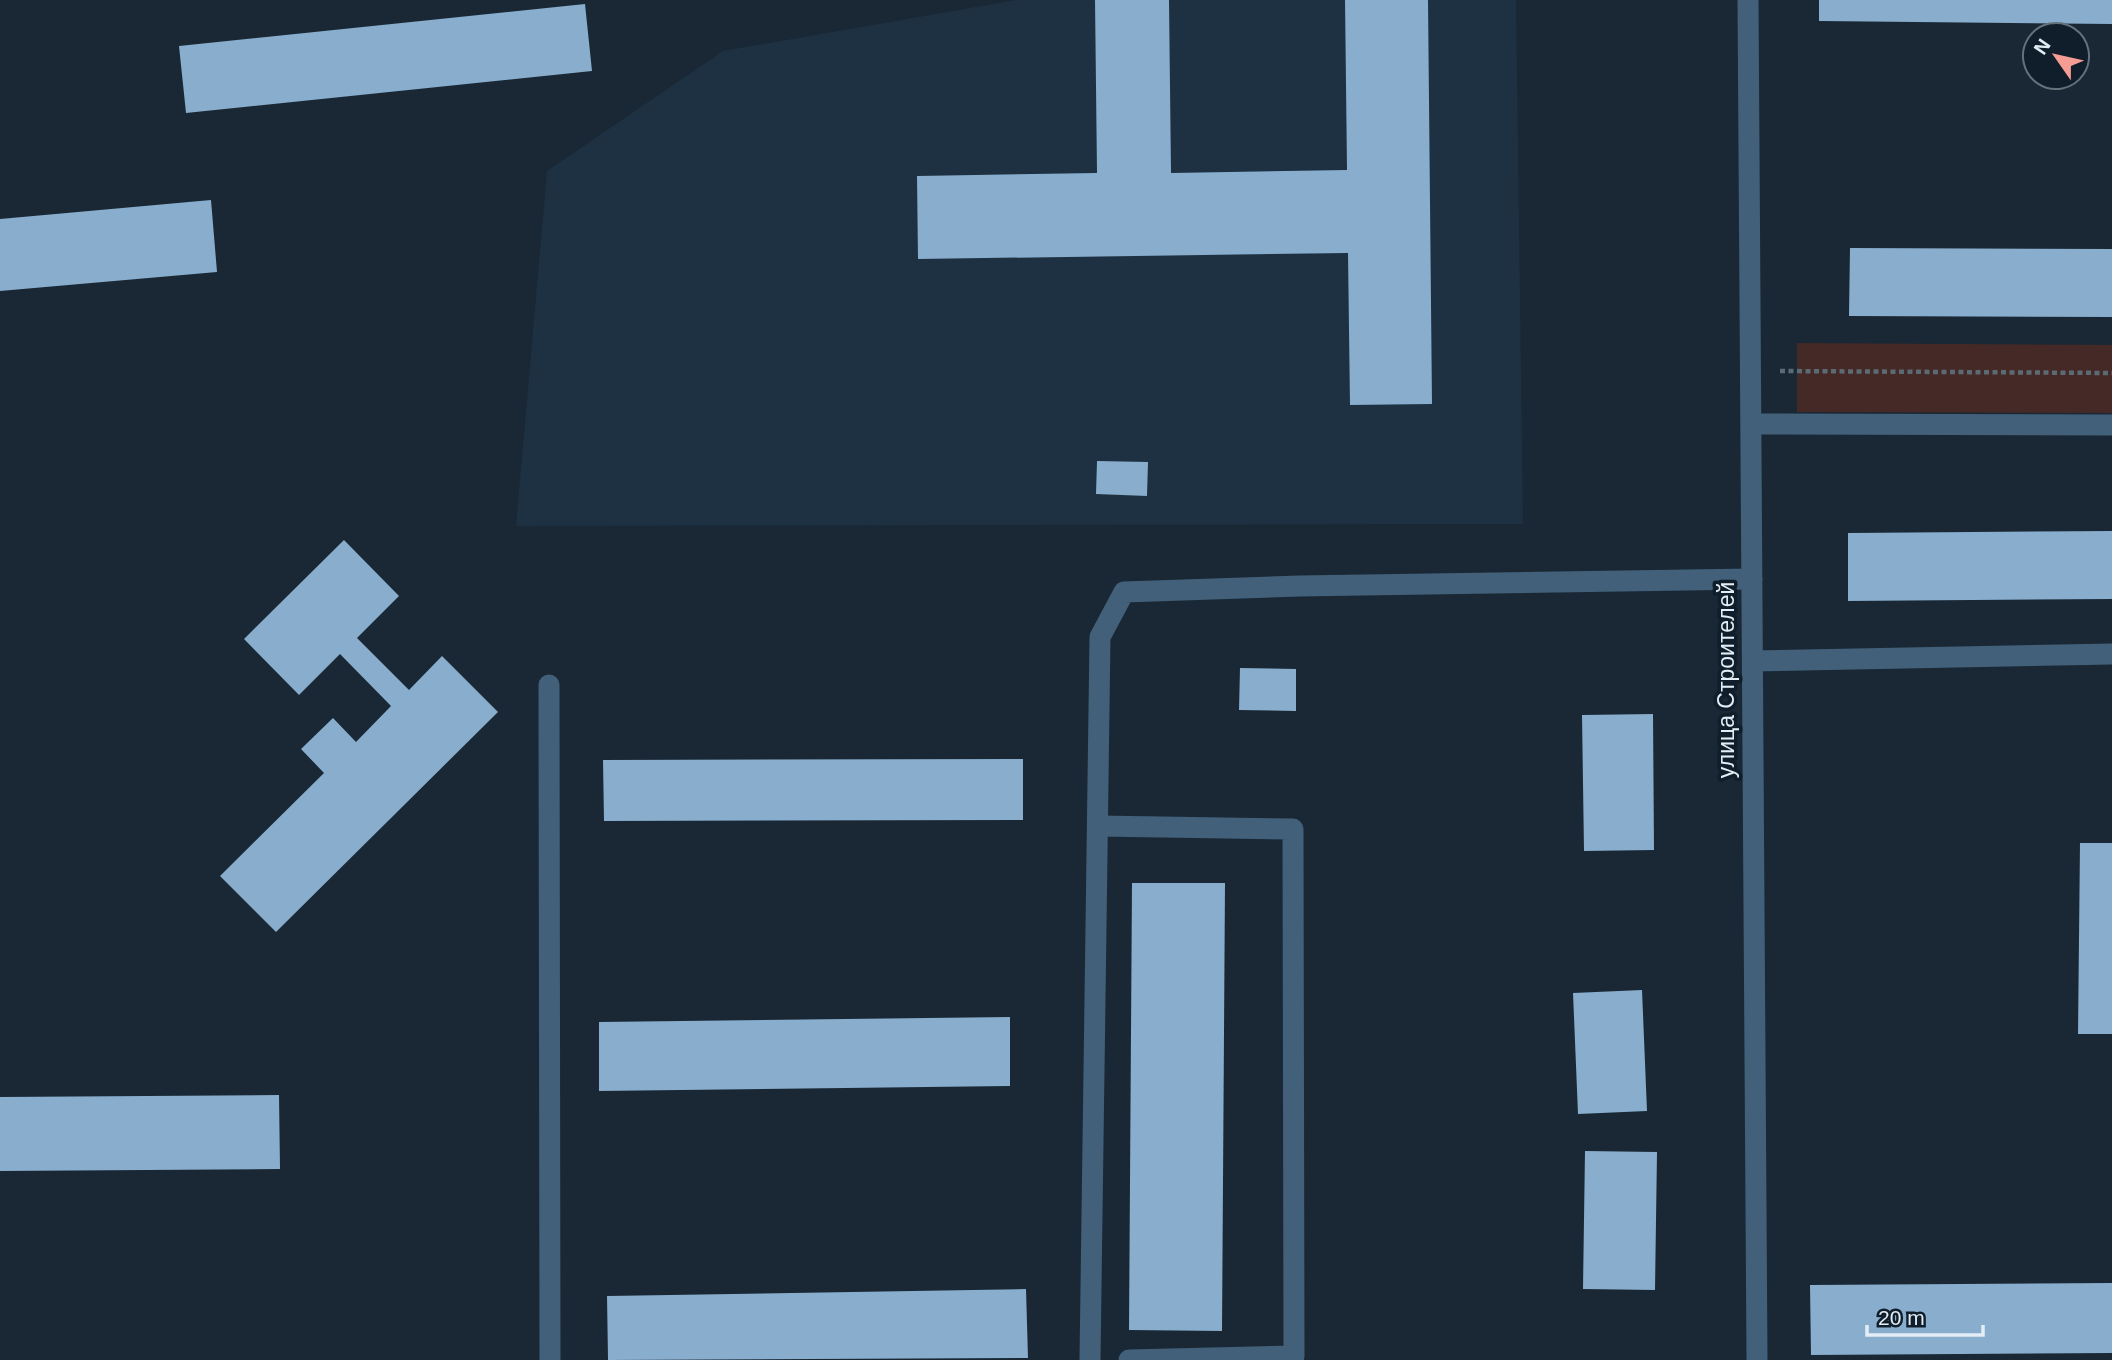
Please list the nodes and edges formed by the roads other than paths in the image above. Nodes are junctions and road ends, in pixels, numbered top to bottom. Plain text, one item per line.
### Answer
1 (1748, 0) edge
2 (1752, 424) junction
3 (2112, 425) edge
4 (1752, 579) junction
5 (2112, 654) edge
6 (1752, 661) junction
7 (549, 685) dead end
8 (1098, 826) junction
9 (550, 1360) edge
10 (1090, 1360) edge
11 (1129, 1360) edge
12 (1757, 1360) edge

1 - 2 street, улица Строителей
2 - 3 street
2 - 4 street, улица Строителей
4 - 6 street, улица Строителей
4 - 8 street
5 - 6 street
6 - 12 street, улица Строителей
7 - 9 street
8 - 10 street
8 - 11 street

